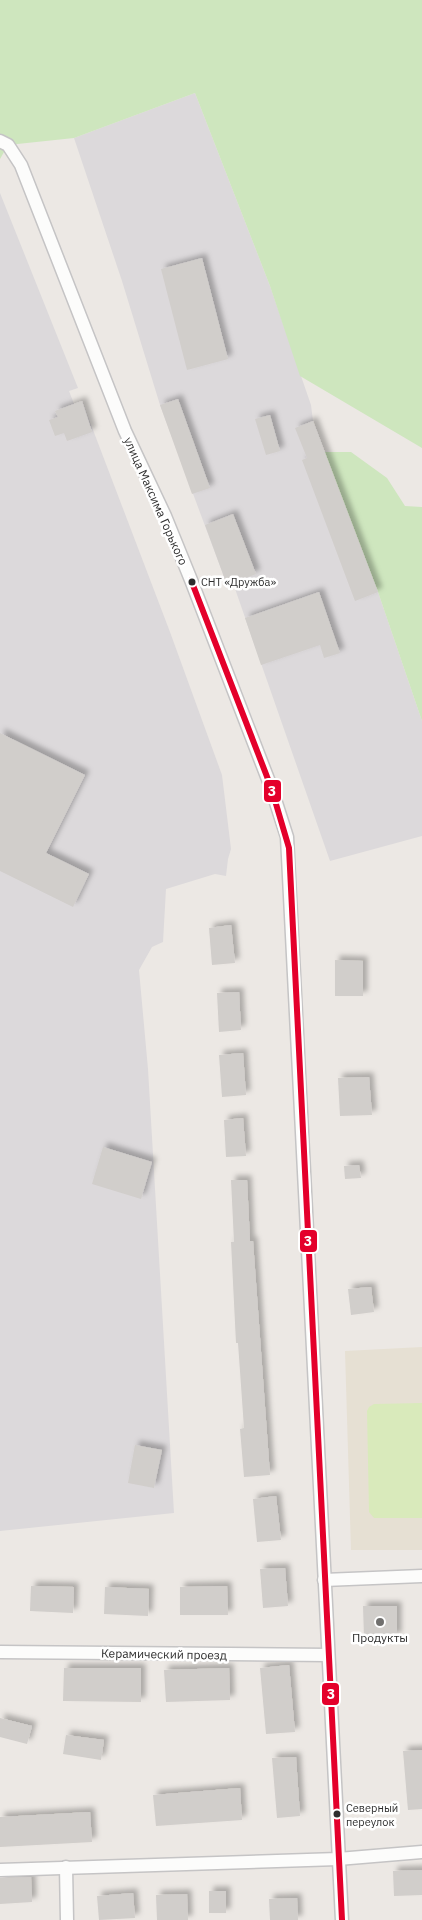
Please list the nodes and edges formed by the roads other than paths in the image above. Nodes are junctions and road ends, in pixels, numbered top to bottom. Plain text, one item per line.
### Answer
1 (0, 141) edge
2 (422, 1576) edge
3 (324, 1580) junction
4 (0, 1652) edge
5 (328, 1655) junction
6 (422, 1852) edge
7 (338, 1859) junction
8 (66, 1867) junction
9 (0, 1870) edge
10 (67, 1920) edge
11 (342, 1920) edge

1 - 3 street, улица Максима Горького
2 - 3 street
3 - 5 street, улица Максима Горького
4 - 5 street, Керамический проезд
5 - 7 street, улица Максима Горького
6 - 7 street
7 - 8 street
7 - 11 street, улица Максима Горького
8 - 9 street
8 - 10 street

